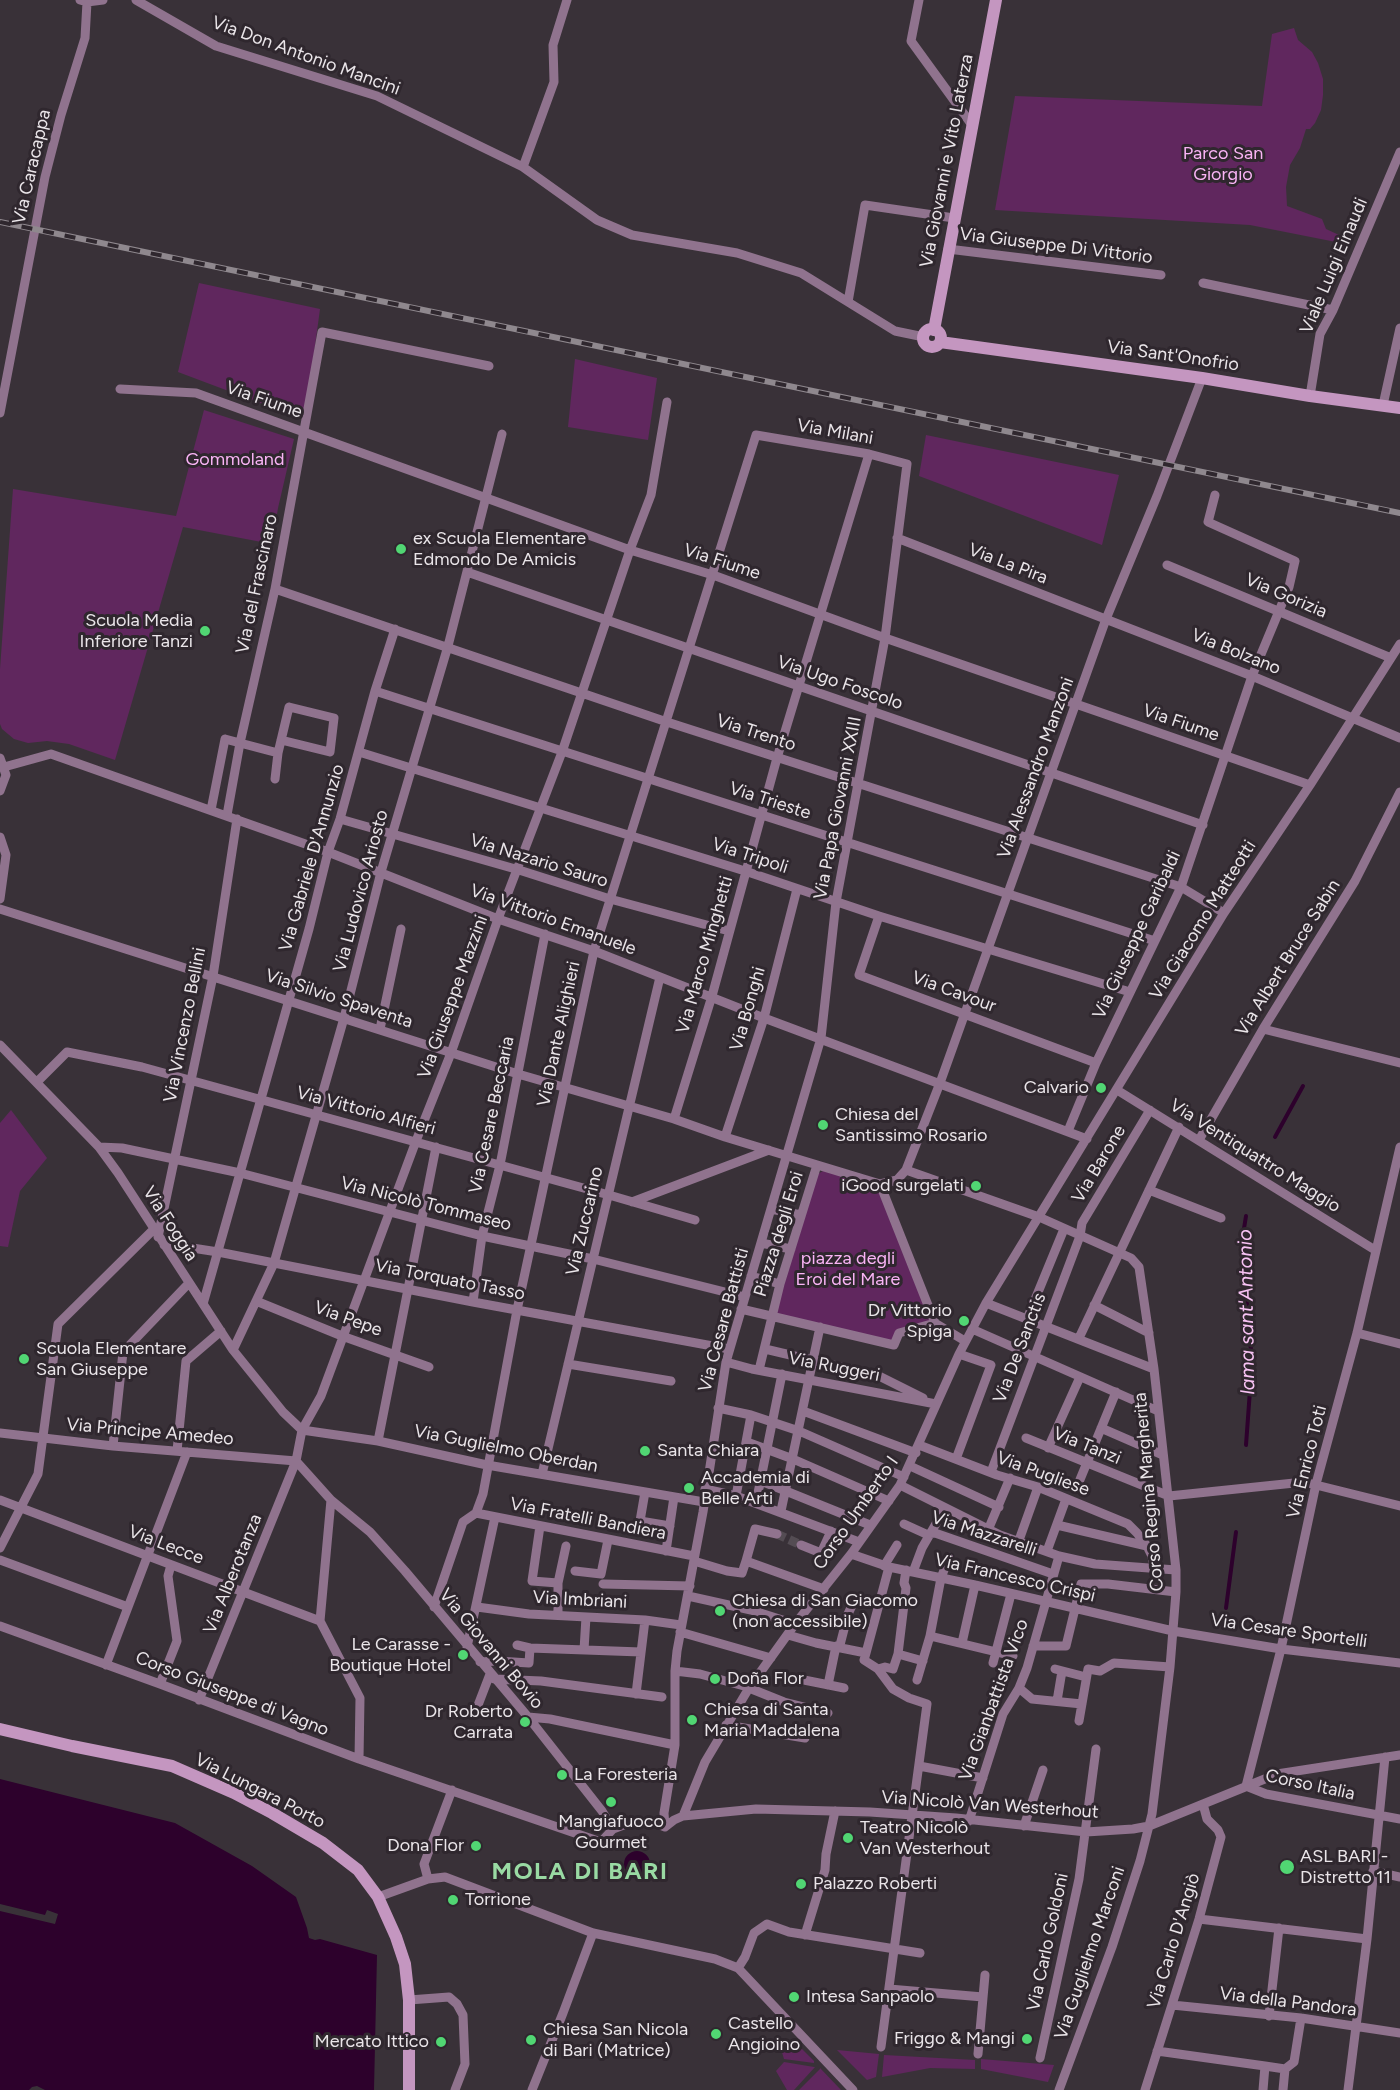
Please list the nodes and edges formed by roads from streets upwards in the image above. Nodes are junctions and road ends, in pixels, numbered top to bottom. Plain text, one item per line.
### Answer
1 (103, 0) edge
2 (136, 0) edge
3 (567, 0) edge
4 (919, 0) edge
5 (996, 0) edge
6 (84, 1) edge
7 (972, 125) junction
8 (1400, 152) edge
9 (523, 167) junction
10 (954, 218) junction
11 (948, 249) junction
12 (1161, 275) dead end
13 (1203, 283) dead end
14 (848, 302) junction
15 (1333, 310) junction
16 (1400, 328) edge
17 (929, 333) junction
18 (489, 366) dead end
19 (1202, 378) junction
20 (120, 390) dead end
21 (1310, 396) junction
22 (667, 402) dead end
23 (1383, 405) junction
24 (1400, 408) edge
25 (0, 412) edge
26 (303, 431) junction
27 (502, 434) dead end
28 (756, 435) joint
29 (869, 454) junction
30 (907, 464) joint
31 (1215, 495) dead end
32 (486, 499) junction
33 (897, 538) junction
34 (630, 550) junction
35 (1167, 565) dead end
36 (467, 572) junction
37 (713, 575) junction
38 (275, 589) junction
39 (1280, 611) junction
40 (820, 613) junction
41 (1106, 619) junction
42 (606, 621) junction
43 (395, 629) junction
44 (885, 638) junction
45 (1400, 644) edge
46 (448, 646) junction
47 (690, 649) junction
48 (1391, 658) junction
49 (1252, 676) junction
50 (799, 686) junction
51 (375, 691) junction
52 (582, 693) junction
53 (1076, 705) junction
54 (429, 708) junction
55 (873, 711) junction
56 (1352, 719) junction
57 (667, 722) junction
58 (1400, 738) edge
59 (281, 740) junction
60 (240, 743) junction
61 (359, 752) junction
62 (562, 752) junction
63 (278, 753) junction
64 (1224, 755) junction
65 (777, 758) junction
66 (2, 763) edge
67 (412, 767) junction
68 (1052, 772) junction
69 (275, 778) dead end
70 (648, 778) junction
71 (858, 785) junction
72 (1310, 785) junction
73 (0, 791) edge
74 (1400, 792) edge
75 (542, 809) junction
76 (211, 810) junction
77 (227, 815) junction
78 (762, 815) junction
79 (237, 819) junction
80 (340, 819) junction
81 (1203, 825) junction
82 (393, 835) junction
83 (631, 836) junction
84 (0, 837) edge
85 (1029, 837) junction
86 (846, 843) junction
87 (328, 852) junction
88 (519, 870) junction
89 (381, 872) junction
90 (745, 872) junction
91 (1181, 887) junction
92 (797, 889) junction
93 (1008, 895) junction
94 (0, 899) edge
95 (610, 899) junction
96 (836, 902) junction
97 (0, 909) edge
98 (1224, 913) junction
99 (879, 916) junction
100 (498, 919) junction
101 (401, 929) dead end
102 (729, 931) junction
103 (545, 934) junction
104 (1155, 941) junction
105 (987, 948) junction
106 (594, 951) junction
107 (213, 976) junction
108 (660, 976) junction
109 (1130, 992) junction
110 (712, 996) junction
111 (289, 1000) junction
112 (964, 1013) junction
113 (344, 1018) junction
114 (764, 1018) junction
115 (380, 1029) junction
116 (1263, 1029) junction
117 (821, 1038) junction
118 (0, 1045) edge
119 (451, 1053) junction
120 (1096, 1063) junction
121 (1400, 1063) edge
122 (518, 1074) junction
123 (191, 1081) junction
124 (37, 1082) junction
125 (940, 1083) junction
126 (564, 1086) junction
127 (1117, 1089) junction
128 (262, 1100) junction
129 (629, 1107) junction
130 (1150, 1110) junction
131 (315, 1115) junction
132 (674, 1119) junction
133 (1179, 1127) junction
134 (1068, 1131) junction
135 (725, 1137) junction
136 (1087, 1139) junction
137 (1199, 1140) junction
138 (416, 1142) junction
139 (99, 1147) junction
140 (1400, 1147) edge
141 (436, 1148) junction
142 (770, 1150) junction
143 (788, 1156) junction
144 (174, 1159) junction
145 (1398, 1164) edge
146 (500, 1165) junction
147 (817, 1165) junction
148 (906, 1170) junction
149 (240, 1173) junction
150 (545, 1178) junction
151 (880, 1184) junction
152 (295, 1188) junction
153 (1149, 1190) junction
154 (609, 1195) junction
155 (632, 1202) junction
156 (771, 1209) junction
157 (389, 1212) junction
158 (801, 1215) junction
159 (1039, 1217) junction
160 (1221, 1218) dead end
161 (422, 1220) junction
162 (695, 1220) dead end
163 (1064, 1229) junction
164 (482, 1236) junction
165 (1080, 1236) junction
166 (158, 1237) junction
167 (761, 1243) junction
168 (531, 1247) junction
169 (791, 1249) junction
170 (1375, 1250) junction
171 (218, 1252) junction
172 (1119, 1252) junction
173 (593, 1259) junction
174 (274, 1263) junction
175 (751, 1276) junction
176 (365, 1280) junction
177 (189, 1283) junction
178 (780, 1284) junction
179 (407, 1289) junction
180 (745, 1297) junction
181 (256, 1301) junction
182 (473, 1302) junction
183 (986, 1303) junction
184 (203, 1304) junction
185 (1094, 1305) junction
186 (741, 1309) junction
187 (517, 1310) junction
188 (772, 1317) junction
189 (1027, 1319) junction
190 (579, 1321) junction
191 (935, 1323) junction
192 (1046, 1326) junction
193 (820, 1327) junction
194 (972, 1329) junction
195 (221, 1331) junction
196 (1149, 1333) junction
197 (1357, 1333) junction
198 (342, 1336) junction
199 (1079, 1338) junction
200 (965, 1341) junction
201 (1400, 1344) edge
202 (765, 1348) junction
203 (729, 1349) junction
204 (233, 1350) junction
205 (396, 1354) junction
206 (959, 1354) junction
207 (1035, 1357) junction
208 (813, 1360) junction
209 (726, 1362) junction
210 (568, 1364) junction
211 (429, 1367) dead end
212 (1154, 1369) junction
213 (759, 1370) junction
214 (782, 1374) junction
215 (1080, 1377) junction
216 (809, 1379) junction
217 (671, 1381) dead end
218 (1116, 1392) junction
219 (936, 1404) junction
220 (718, 1408) junction
221 (803, 1411) junction
222 (1158, 1411) junction
223 (751, 1415) junction
224 (772, 1421) junction
225 (1101, 1428) junction
226 (302, 1430) junction
227 (799, 1431) junction
228 (0, 1433) edge
229 (42, 1438) junction
230 (1026, 1438) dead end
231 (378, 1441) junction
232 (747, 1442) junction
233 (113, 1446) junction
234 (1048, 1448) junction
235 (767, 1449) junction
236 (918, 1449) junction
237 (177, 1451) junction
238 (187, 1452) junction
239 (1163, 1455) junction
240 (793, 1459) junction
241 (956, 1459) junction
242 (296, 1461) junction
243 (1087, 1464) junction
244 (487, 1465) junction
245 (910, 1466) junction
246 (991, 1472) junction
247 (542, 1474) junction
248 (1010, 1478) junction
249 (761, 1481) junction
250 (902, 1481) junction
251 (1079, 1482) dead end
252 (1316, 1484) junction
253 (1038, 1487) junction
254 (705, 1489) junction
255 (786, 1491) junction
256 (645, 1492) junction
257 (736, 1496) junction
258 (1169, 1496) junction
259 (674, 1497) junction
260 (1066, 1499) junction
261 (0, 1500) edge
262 (331, 1500) junction
263 (889, 1501) junction
264 (704, 1502) junction
265 (756, 1503) junction
266 (1400, 1506) edge
267 (999, 1507) junction
268 (21, 1508) junction
269 (945, 1508) junction
270 (781, 1511) junction
271 (476, 1513) junction
272 (495, 1517) junction
273 (904, 1524) dead end
274 (870, 1525) junction
275 (1057, 1525) junction
276 (540, 1526) junction
277 (670, 1526) junction
278 (988, 1530) junction
279 (831, 1531) junction
280 (931, 1533) junction
281 (777, 1534) tunnel mouth
282 (608, 1539) junction
283 (859, 1542) junction
284 (1018, 1543) junction
285 (801, 1545) tunnel mouth
286 (897, 1545) dead end
287 (566, 1546) dead end
288 (1147, 1546) junction
289 (0, 1548) edge
290 (666, 1551) junction
291 (1047, 1551) junction
292 (851, 1554) junction
293 (147, 1555) junction
294 (1059, 1556) junction
295 (949, 1557) dead end
296 (694, 1559) junction
297 (0, 1560) edge
298 (746, 1562) junction
299 (171, 1565) junction
300 (886, 1567) junction
301 (1154, 1569) junction
302 (1176, 1570) junction
303 (574, 1571) dead end
304 (910, 1571) junction
305 (1053, 1574) junction
306 (941, 1578) junction
307 (558, 1583) junction
308 (603, 1584) dead end
309 (975, 1585) junction
310 (690, 1586) junction
311 (824, 1589) junction
312 (1176, 1592) junction
313 (243, 1593) junction
314 (1011, 1594) junction
315 (688, 1596) junction
316 (856, 1597) dead end
317 (1046, 1603) junction
318 (128, 1606) junction
319 (434, 1607) junction
320 (477, 1607) junction
321 (1074, 1609) junction
322 (558, 1615) junction
323 (586, 1617) junction
324 (645, 1620) junction
325 (320, 1621) junction
326 (795, 1624) junction
327 (0, 1626) edge
328 (681, 1629) junction
329 (1173, 1630) junction
330 (788, 1635) junction
331 (930, 1636) junction
332 (962, 1643) junction
333 (517, 1645) dead end
334 (836, 1646) junction
335 (1034, 1646) junction
336 (467, 1647) junction
337 (530, 1648) junction
338 (1281, 1649) junction
339 (584, 1650) junction
340 (997, 1651) junction
341 (641, 1652) junction
342 (866, 1653) junction
343 (898, 1654) junction
344 (1013, 1656) dead end
345 (771, 1658) junction
346 (923, 1661) junction
347 (480, 1662) junction
348 (993, 1663) dead end
349 (1400, 1663) edge
350 (106, 1665) junction
351 (1170, 1667) junction
352 (878, 1669) junction
353 (675, 1671) junction
354 (492, 1676) junction
355 (1086, 1677) junction
356 (794, 1678) dead end
357 (917, 1680) dead end
358 (160, 1684) junction
359 (828, 1685) junction
360 (749, 1688) junction
361 (844, 1688) dead end
362 (1019, 1688) junction
363 (636, 1694) junction
364 (669, 1698) junction
365 (199, 1700) junction
366 (1057, 1701) junction
367 (1082, 1704) junction
368 (475, 1713) dead end
369 (828, 1713) dead end
370 (528, 1717) junction
371 (1079, 1721) dead end
372 (726, 1725) junction
373 (0, 1729) edge
374 (805, 1738) dead end
375 (675, 1745) junction
376 (1096, 1749) dead end
377 (1400, 1755) edge
378 (1385, 1757) junction
379 (359, 1759) junction
380 (919, 1766) junction
381 (1043, 1770) dead end
382 (983, 1778) junction
383 (1246, 1786) junction
384 (452, 1790) junction
385 (1203, 1804) junction
386 (835, 1810) junction
387 (911, 1815) junction
388 (683, 1816) junction
389 (1381, 1816) junction
390 (1400, 1819) edge
391 (969, 1821) junction
392 (1023, 1826) junction
393 (1149, 1826) junction
394 (665, 1827) junction
395 (613, 1829) junction
396 (1086, 1832) junction
397 (1374, 1871) junction
398 (1400, 1877) edge
399 (428, 1880) junction
400 (378, 1897) junction
401 (1199, 1919) junction
402 (1279, 1928) junction
403 (592, 1932) junction
404 (805, 1935) junction
405 (1367, 1939) junction
406 (895, 1950) junction
407 (920, 1953) dead end
408 (738, 1968) junction
409 (985, 1975) dead end
410 (889, 1989) junction
411 (983, 1997) junction
412 (409, 2000) junction
413 (1172, 2005) junction
414 (1269, 2016) junction
415 (1301, 2018) junction
416 (1357, 2027) junction
417 (1400, 2033) edge
418 (880, 2047) dead end
419 (1157, 2051) junction
420 (978, 2054) dead end
421 (1040, 2058) dead end
422 (1265, 2066) junction
423 (1285, 2069) junction
424 (409, 2090) edge
425 (455, 2090) edge
426 (532, 2090) edge
427 (853, 2090) edge
428 (1059, 2090) edge
429 (1145, 2090) edge
430 (1263, 2090) edge
431 (1283, 2090) edge
432 (1348, 2090) edge

1 - 6 street
2 - 9 street, Via Don Antonio Mancini
3 - 9 street
4 - 7 street
5 - 7 street, Via Giovanni e Vito Laterza
6 - 25 street, Via Caracappa
7 - 10 street, Via Giovanni e Vito Laterza
8 - 15 street, Viale Luigi Einaudi
9 - 14 street, Via Don Antonio Mancini
10 - 11 street, Via Giovanni e Vito Laterza
10 - 14 street
11 - 12 street, Via Giuseppe Di Vittorio
11 - 17 street, Via Giovanni e Vito Laterza
13 - 15 street
14 - 17 street, Via Don Antonio Mancini
15 - 21 street, Viale Luigi Einaudi
16 - 23 street
17 - 19 street, Via Sant'Onofrio
18 - 26 street, Via del Frascinaro
19 - 21 street, Via Sant'Onofrio
19 - 41 street, Via Alessandro Manzoni
20 - 26 street, Via Fiume
21 - 23 street, Via Sant'Onofrio
22 - 34 street, Via Giuseppe Mazzini
23 - 24 street, Via Sant'Onofrio
26 - 32 street, Via Fiume
26 - 38 street, Via del Frascinaro
27 - 32 street, Via Ludovico Ariosto
28 - 29 street, Via Milani
28 - 37 street, Via Dante Alighieri
29 - 30 street, Via Milani
29 - 40 street, Via Marco Minghetti
30 - 33 street, Via Papa Giovanni XXIII
31 - 39 street, Via Giuseppe Garibaldi
32 - 34 street, Via Fiume
32 - 36 street, Via Ludovico Ariosto
33 - 41 street, Via La Pira
33 - 44 street, Via Papa Giovanni XXIII
34 - 37 street, Via Fiume
34 - 42 street, Via Giuseppe Mazzini
35 - 39 street, Via Gorizia
36 - 42 street, Via Ugo Foscolo
36 - 46 street, Via Ludovico Ariosto
37 - 40 street, Via Fiume
37 - 47 street, Via Dante Alighieri
38 - 43 street, Via Trento
38 - 60 street, Via del Frascinaro
39 - 48 street, Via Gorizia
39 - 49 street, Via Giuseppe Garibaldi
40 - 44 street, Via Fiume
40 - 50 street, Via Marco Minghetti
41 - 49 street, Via Bolzano
41 - 53 street, Via Alessandro Manzoni
42 - 47 street, Via Ugo Foscolo
42 - 52 street, Via Giuseppe Mazzini
43 - 46 street, Via Trento
43 - 51 street, Via Gabriele D'Annunzio
44 - 53 street, Via Fiume
44 - 55 street, Via Papa Giovanni XXIII
45 - 48 street, Via Giacomo Matteotti
46 - 52 street, Via Trento
46 - 54 street, Via Ludovico Ariosto
47 - 50 street, Via Ugo Foscolo
47 - 57 street, Via Dante Alighieri
48 - 56 street, Via Giacomo Matteotti
49 - 56 street, Via Bolzano
49 - 64 street, Via Giuseppe Garibaldi
50 - 55 street, Via Ugo Foscolo
50 - 65 street, Via Marco Minghetti
51 - 54 street, Via Trieste
51 - 61 street, Via Gabriele D'Annunzio
52 - 57 street, Via Trento
52 - 62 street, Via Giuseppe Mazzini
53 - 64 street, Via Fiume
53 - 68 street, Via Alessandro Manzoni
54 - 62 street, Via Trieste
54 - 67 street, Via Ludovico Ariosto
55 - 68 street, Via Ugo Foscolo
55 - 71 street, Via Papa Giovanni XXIII
56 - 58 street, Via Bolzano
56 - 72 street, Via Giacomo Matteotti
57 - 65 street, Via Trento
57 - 70 street, Via Dante Alighieri
59 - 59 street
59 - 63 street
60 - 63 street
60 - 76 street
60 - 77 street, Via del Frascinaro
61 - 67 street, Via Tripoli
61 - 80 street, Via Gabriele D'Annunzio
62 - 70 street, Via Trieste
62 - 75 street, Via Giuseppe Mazzini
63 - 69 street
64 - 72 street, Via Fiume
64 - 81 street, Via Giuseppe Garibaldi
65 - 71 street, Via Trento
65 - 78 street, Via Marco Minghetti
66 - 73 street
66 - 76 street, Via Vittorio Emanuele
67 - 75 street, Via Tripoli
67 - 82 street, Via Ludovico Ariosto
68 - 81 street, Via Ugo Foscolo
68 - 85 street, Via Alessandro Manzoni
70 - 78 street, Via Trieste
70 - 83 street, Via Dante Alighieri
71 - 85 street, Via Trento
71 - 86 street, Via Papa Giovanni XXIII
72 - 98 street, Via Giacomo Matteotti
74 - 116 street, Via Albert Bruce Sabin
75 - 83 street, Via Tripoli
75 - 88 street, Via Giuseppe Mazzini
76 - 77 street, Via Vittorio Emanuele
77 - 79 street, Via Vittorio Emanuele
78 - 86 street, Via Trieste
78 - 90 street, Via Marco Minghetti
79 - 87 street, Via Vittorio Emanuele
79 - 107 street, Via Vincenzo Bellini
80 - 82 street, Via Nazario Sauro
80 - 87 street, Via Gabriele D'Annunzio
81 - 91 street, Via Giuseppe Garibaldi
82 - 88 street, Via Nazario Sauro
82 - 89 street, Via Ludovico Ariosto
83 - 90 street, Via Tripoli
83 - 95 street, Via Dante Alighieri
84 - 94 street
85 - 91 street, Via Trento
85 - 93 street, Via Alessandro Manzoni
86 - 93 street, Via Trieste
86 - 96 street, Via Papa Giovanni XXIII
87 - 89 street, Via Vittorio Emanuele
87 - 111 street, Via Gabriele D'Annunzio
88 - 95 street, Via Nazario Sauro
88 - 100 street, Via Giuseppe Mazzini
89 - 100 street, Via Vittorio Emanuele
89 - 113 street, Via Ludovico Ariosto
90 - 92 street, Via Tripoli
90 - 102 street, Via Marco Minghetti
91 - 98 street, Via Trento
91 - 104 street, Via Giuseppe Garibaldi
92 - 96 street, Via Tripoli
92 - 114 street, Via Bonghi
93 - 104 street, Via Trieste
93 - 105 street, Via Alessandro Manzoni
95 - 102 street, Via Nazario Sauro
95 - 106 street, Via Dante Alighieri
96 - 99 street, Via Tripoli
96 - 117 street, Via Papa Giovanni XXIII
97 - 107 street, Via Silvio Spaventa
98 - 127 street, Via Giacomo Matteotti
99 - 105 street, Via Tripoli
99 - 112 street, Via Cavour
100 - 103 street, Via Vittorio Emanuele
100 - 119 street, Via Giuseppe Mazzini
101 - 115 street
102 - 110 street, Via Marco Minghetti
103 - 106 street, Via Vittorio Emanuele
103 - 122 street, Via Cesare Beccaria
104 - 109 street, Via Giuseppe Garibaldi
105 - 109 street, Via Tripoli
105 - 112 street, Via Alessandro Manzoni
106 - 108 street, Via Vittorio Emanuele
106 - 126 street, Via Dante Alighieri
107 - 111 street, Via Silvio Spaventa
107 - 123 street, Via Vincenzo Bellini
108 - 110 street, Via Vittorio Emanuele
108 - 129 street, Via Zuccarino
109 - 120 street, Via Giuseppe Garibaldi
110 - 114 street, Via Vittorio Emanuele
110 - 132 street, Via Marco Minghetti
111 - 113 street, Via Silvio Spaventa
111 - 128 street, Via Gabriele D'Annunzio
112 - 120 street, Via Cavour
112 - 125 street, Via Alessandro Manzoni
113 - 115 street, Via Silvio Spaventa
113 - 131 street, Via Ludovico Ariosto
114 - 117 street, Via Vittorio Emanuele
114 - 135 street, Via Bonghi
115 - 119 street, Via Silvio Spaventa
116 - 121 street
116 - 137 street, Via Albert Bruce Sabin
117 - 125 street, Via Vittorio Emanuele
117 - 143 street, Via Papa Giovanni XXIII
118 - 124 street, Via Foggia
119 - 122 street, Via Silvio Spaventa
119 - 138 street, Via Giuseppe Mazzini
120 - 134 street, Via Giuseppe Garibaldi
122 - 126 street, Via Silvio Spaventa
122 - 146 street, Via Cesare Beccaria
123 - 124 street, Via Vittorio Alfieri
123 - 128 street, Via Vittorio Alfieri
123 - 144 street, Via Vincenzo Bellini
124 - 139 street, Via Foggia
125 - 134 street, Via Vittorio Emanuele
125 - 148 street, Via Alessandro Manzoni
126 - 129 street, Via Silvio Spaventa
126 - 150 street, Via Dante Alighieri
127 - 130 street, Via Ventiquattro Maggio
127 - 136 street, Via Giacomo Matteotti
128 - 131 street, Via Vittorio Alfieri
128 - 149 street, Via Gabriele D'Annunzio
129 - 132 street, Via Silvio Spaventa
129 - 154 street, Via Zuccarino
130 - 133 street, Via Ventiquattro Maggio
130 - 165 street, Via Barone
131 - 138 street, Via Vittorio Alfieri
131 - 152 street, Via Ludovico Ariosto
132 - 135 street, Via Silvio Spaventa
133 - 137 street, Via Ventiquattro Maggio
133 - 153 street
134 - 136 street, Via Vittorio Emanuele
135 - 142 street, Via Silvio Spaventa
136 - 159 street, Via Giacomo Matteotti
137 - 170 street, Via Ventiquattro Maggio
138 - 141 street, Via Vittorio Alfieri
138 - 157 street, Via Giuseppe Mazzini
139 - 144 street, Via Nicolò Tommaseo
139 - 166 street, Via Foggia
140 - 145 street, Via Enrico Toti
141 - 146 street, Via Vittorio Alfieri
141 - 161 street
142 - 143 street, Via Silvio Spaventa
142 - 155 street
143 - 147 street, Via Silvio Spaventa
143 - 156 street, Via Cesare Battisti
144 - 149 street, Via Nicolò Tommaseo
144 - 166 street, Via Vincenzo Bellini
145 - 170 street, Via Enrico Toti
146 - 150 street, Via Vittorio Alfieri
146 - 164 street, Via Cesare Beccaria
147 - 151 street, Via Silvio Spaventa
147 - 158 street, Piazza degli Eroi
148 - 151 street
148 - 159 street, Corso Regina Margherita
149 - 152 street, Via Nicolò Tommaseo
149 - 171 street, Via Gabriele D'Annunzio
150 - 154 street, Via Vittorio Alfieri
150 - 168 street, Via Dante Alighieri
151 - 191 street
152 - 157 street, Via Nicolò Tommaseo
152 - 174 street, Via Ludovico Ariosto
153 - 160 street
153 - 172 street
154 - 155 street, Via Vittorio Alfieri
154 - 173 street, Via Zuccarino
155 - 162 street, Via Vittorio Alfieri
156 - 158 street
156 - 167 street, Via Cesare Battisti
157 - 161 street, Via Nicolò Tommaseo
157 - 176 street, Via Giuseppe Mazzini
158 - 169 street, Piazza degli Eroi
159 - 163 street, Corso Regina Margherita
159 - 183 street, Corso Umberto I
161 - 164 street, Via Nicolò Tommaseo
161 - 179 street
163 - 165 street, Corso Regina Margherita
163 - 189 street
164 - 168 street, Via Nicolò Tommaseo
164 - 182 street, Via Cesare Beccaria
165 - 172 street, Corso Regina Margherita
165 - 192 street, Via De Sanctis
166 - 171 street, Via Torquato Tasso
166 - 177 street, Via Foggia
166 - 229 street
167 - 169 street
167 - 175 street, Via Cesare Battisti
168 - 173 street, Via Nicolò Tommaseo
168 - 187 street, Via Dante Alighieri
169 - 178 street, Piazza degli Eroi
170 - 197 street, Via Enrico Toti
171 - 174 street, Via Torquato Tasso
171 - 184 street, Via Gabriele D'Annunzio
172 - 185 street
172 - 196 street, Corso Regina Margherita
173 - 180 street, Via Nicolò Tommaseo
173 - 190 street, Via Zuccarino
174 - 176 street, Via Torquato Tasso
174 - 181 street, Via Ludovico Ariosto
175 - 178 street
175 - 180 street, Via Cesare Battisti
176 - 179 street, Via Torquato Tasso
176 - 198 street, Via Giuseppe Mazzini
177 - 184 street, Via Foggia
177 - 233 street
178 - 188 street, Piazza degli Eroi
179 - 182 street, Via Torquato Tasso
179 - 205 street
180 - 186 street, Via Cesare Battisti
181 - 198 street, Via Pepe
181 - 204 street, Via Ludovico Ariosto
182 - 187 street, Via Torquato Tasso
183 - 189 street
183 - 194 street, Corso Umberto I
184 - 195 street, Via Foggia
185 - 196 street
185 - 199 street
186 - 188 street
186 - 203 street, Via Cesare Battisti
187 - 190 street, Via Torquato Tasso
187 - 244 street, Via Dante Alighieri
188 - 193 street, Piazza degli Eroi
188 - 202 street
189 - 192 street
190 - 203 street, Via Torquato Tasso
190 - 210 street, Via Zuccarino
191 - 193 street, Piazza degli Eroi
191 - 200 street
192 - 199 street
192 - 207 street, Via De Sanctis
193 - 208 street
194 - 200 street, Corso Umberto I
194 - 207 street
195 - 204 street, Via Foggia
195 - 237 street
196 - 212 street, Corso Regina Margherita
197 - 201 street
197 - 252 street, Via Enrico Toti
198 - 205 street, Via Pepe
198 - 226 street, Via Giuseppe Mazzini
199 - 212 street
200 - 206 street, Corso Umberto I
202 - 208 street
202 - 213 street
203 - 209 street, Via Cesare Battisti
204 - 226 street, Via Foggia
205 - 211 street, Via Pepe
205 - 231 street
206 - 219 street, Corso Umberto I
206 - 241 street
207 - 215 street
207 - 246 street, Via De Sanctis
208 - 216 street
208 - 219 street
209 - 213 street, Via Ruggeri
209 - 220 street, Via Cesare Battisti
210 - 217 street
210 - 247 street, Via Zuccarino
212 - 222 street, Corso Regina Margherita
213 - 214 street, Via Ruggeri
214 - 216 street, Via Ruggeri
214 - 224 street
215 - 218 street
215 - 234 street
216 - 219 street, Via Ruggeri
216 - 221 street
218 - 222 street
218 - 225 street
219 - 236 street, Corso Umberto I
220 - 223 street
220 - 254 street, Via Cesare Battisti
221 - 227 street
221 - 236 street, Via Pugliese
222 - 239 street, Corso Regina Margherita
223 - 224 street
223 - 232 street
224 - 227 street
224 - 235 street
225 - 239 street
225 - 243 street
226 - 231 street, Via Guglielmo Oberdan
226 - 242 street, Via Giuseppe Mazzini
227 - 240 street
227 - 250 street
228 - 229 street, Via Principe Amedeo
229 - 233 street, Via Principe Amedeo
229 - 268 street
230 - 234 street, Via Tanzi
231 - 244 street, Via Guglielmo Oberdan
232 - 235 street
232 - 257 street
233 - 237 street, Via Principe Amedeo
234 - 243 street, Via Tanzi
235 - 240 street
235 - 249 street
236 - 241 street, Via Pugliese
236 - 245 street, Corso Umberto I
237 - 238 street, Via Principe Amedeo
238 - 242 street, Via Principe Amedeo
238 - 293 street
239 - 258 street, Corso Regina Margherita
240 - 255 street
240 - 263 street
241 - 246 street, Via Pugliese
242 - 262 street, Via Giovanni Bovio
242 - 313 street, Via Alberotanza
243 - 251 street
243 - 258 street, Via Tanzi
244 - 247 street, Via Guglielmo Oberdan
244 - 271 street, Via Dante Alighieri
245 - 250 street, Corso Umberto I
245 - 267 street
246 - 248 street, Via Pugliese
247 - 256 street, Via Guglielmo Oberdan
248 - 253 street, Via Pugliese
248 - 267 street
249 - 255 street
249 - 265 street
250 - 263 street, Corso Umberto I
250 - 269 street
252 - 258 street
252 - 266 street
252 - 338 street, Via Enrico Toti
253 - 260 street, Via Pugliese
253 - 284 street
254 - 257 street
254 - 264 street, Via Cesare Battisti
255 - 270 street
255 - 274 street
256 - 259 street, Via Guglielmo Oberdan
256 - 277 street
257 - 265 street
258 - 302 street, Corso Regina Margherita
259 - 264 street, Via Guglielmo Oberdan
259 - 277 street
260 - 275 street
260 - 288 street, Via Pugliese
261 - 268 street, Via Lecce
262 - 319 street, Via Giovanni Bovio
262 - 325 street
263 - 274 street, Corso Umberto I
264 - 296 street, Via Cesare Battisti
265 - 270 street
267 - 278 street
268 - 289 street
268 - 293 street, Via Lecce
269 - 278 street
269 - 280 street
270 - 279 street
271 - 272 street, Via Fratelli Bandiera
271 - 319 street
272 - 276 street, Via Fratelli Bandiera
272 - 320 street
273 - 280 street, Via Mazzarelli
274 - 283 street, Corso Umberto I
275 - 288 street
275 - 291 street
276 - 282 street, Via Fratelli Bandiera
276 - 307 street
277 - 290 street
278 - 284 street
279 - 283 street
279 - 285 street
280 - 304 street
280 - 305 street, Via Mazzarelli
281 - 298 street
282 - 290 street, Via Fratelli Bandiera
282 - 303 street
283 - 292 street, Corso Umberto I
284 - 291 street
286 - 300 street
287 - 307 street
288 - 301 street
290 - 296 street, Via Fratelli Bandiera
291 - 294 street
292 - 300 street, Via Francesco Crispi
292 - 311 street, Corso Umberto I
293 - 299 street, Via Lecce
293 - 318 street
294 - 301 street
294 - 305 street, Via Gianbattista Vico
295 - 306 street
296 - 298 street, Via Fratelli Bandiera
296 - 310 street, Via Cesare Battisti
297 - 318 street
298 - 311 street
299 - 313 street, Via Lecce
299 - 358 street
300 - 304 street, Via Francesco Crispi
300 - 342 street
301 - 302 street
302 - 312 street, Corso Regina Margherita
304 - 306 street, Via Francesco Crispi
304 - 343 street
305 - 317 street, Via Gianbattista Vico
306 - 309 street, Via Francesco Crispi
306 - 331 street
307 - 322 street
308 - 310 street
309 - 314 street, Via Francesco Crispi
309 - 332 street
310 - 315 street, Via Cesare Battisti
311 - 326 street, Corso Umberto I
312 - 321 street
312 - 329 street, Corso Regina Margherita
313 - 325 street, Via Lecce
313 - 365 street, Via Alberotanza
314 - 317 street, Via Francesco Crispi
314 - 340 street
315 - 326 street
315 - 328 street, Via Cesare Battisti
316 - 334 street
317 - 321 street, Via Francesco Crispi
317 - 335 street, Via Gianbattista Vico
318 - 350 street
319 - 336 street, Via Giovanni Bovio
320 - 322 street, Via Imbriani
320 - 336 street
321 - 329 street, Via Francesco Crispi
321 - 335 street
322 - 323 street, Via Imbriani
323 - 324 street, Via Imbriani
323 - 339 street
324 - 328 street, Via Imbriani
324 - 341 street
325 - 379 street
326 - 330 street, Corso Umberto I
327 - 350 street, Corso Giuseppe di Vagno
328 - 345 street, Via Imbriani
328 - 353 street, Via Cesare Battisti
329 - 338 street, Via Cesare Sportelli
329 - 351 street, Corso Regina Margherita
330 - 334 street
330 - 345 street, Corso Umberto I
331 - 332 street
331 - 346 street
332 - 340 street
333 - 337 street
334 - 342 street
334 - 359 street
335 - 362 street, Via Gianbattista Vico
336 - 347 street, Via Giovanni Bovio
337 - 339 street
337 - 347 street
338 - 349 street, Via Cesare Sportelli
338 - 383 street, Via Enrico Toti
339 - 341 street
340 - 344 street
340 - 348 street
341 - 363 street
342 - 352 street
343 - 346 street
343 - 352 street
345 - 360 street, Corso Umberto I
346 - 357 street
347 - 354 street, Via Giovanni Bovio
350 - 358 street, Corso Giuseppe di Vagno
351 - 355 street
351 - 393 street, Corso Regina Margherita
352 - 380 street
353 - 360 street
353 - 364 street, Via Cesare Battisti
354 - 363 street
354 - 368 street
354 - 370 street, Via Giovanni Bovio
355 - 366 street
355 - 367 street
356 - 359 street
358 - 365 street, Corso Giuseppe di Vagno
359 - 361 street
360 - 369 street
360 - 372 street, Corso Umberto I
362 - 366 street
362 - 382 street, Via Gianbattista Vico
363 - 364 street
364 - 375 street, Via Cesare Battisti
365 - 379 street, Corso Giuseppe di Vagno
366 - 367 street
367 - 371 street
370 - 375 street
370 - 395 street, Via Giovanni Bovio
372 - 374 street
372 - 388 street, Corso Umberto I
373 - 400 street, Via Lungara Porto
375 - 394 street, Via Cesare Battisti
376 - 396 street, Via Carlo Goldoni
377 - 378 street
378 - 383 street
378 - 389 street
379 - 384 street, Corso Giuseppe di Vagno
380 - 382 street
380 - 387 street
381 - 392 street
382 - 391 street, Via Gianbattista Vico
383 - 385 street, Corso Italia
383 - 389 street, Corso Italia
384 - 395 street, Corso Giuseppe di Vagno
384 - 399 street
385 - 393 street, Corso Italia
385 - 401 street, Via Carlo D'Angiò
386 - 387 street, Via Nicolò Van Westerhout
386 - 388 street, Via Nicolò Van Westerhout
386 - 404 street
387 - 391 street, Via Nicolò Van Westerhout
387 - 406 street
388 - 394 street
389 - 390 street, Corso Italia
389 - 397 street
391 - 392 street, Via Nicolò Van Westerhout
392 - 396 street, Via Nicolò Van Westerhout
393 - 396 street, Via Nicolò Van Westerhout
393 - 428 street, Via Guglielmo Marconi
394 - 395 street
396 - 421 street, Via Carlo Goldoni
397 - 398 street
397 - 405 street
399 - 400 street
399 - 403 street
400 - 412 street, Via Lungara Porto
401 - 402 street
401 - 413 street, Via Carlo D'Angiò
402 - 405 street
402 - 414 street
403 - 408 street
403 - 426 street
404 - 406 street
404 - 408 street
405 - 416 street
406 - 407 street
406 - 410 street
408 - 427 street
409 - 411 street
410 - 411 street
410 - 418 street
411 - 420 street
412 - 424 street, Via Lungara Porto
412 - 425 street
413 - 414 street, Via della Pandora
413 - 419 street, Via Carlo D'Angiò
414 - 415 street, Via della Pandora
415 - 416 street, Via della Pandora
415 - 423 street
416 - 417 street, Via della Pandora
416 - 432 street
419 - 422 street
419 - 429 street, Via Carlo D'Angiò
422 - 423 street
422 - 430 street
423 - 431 street

